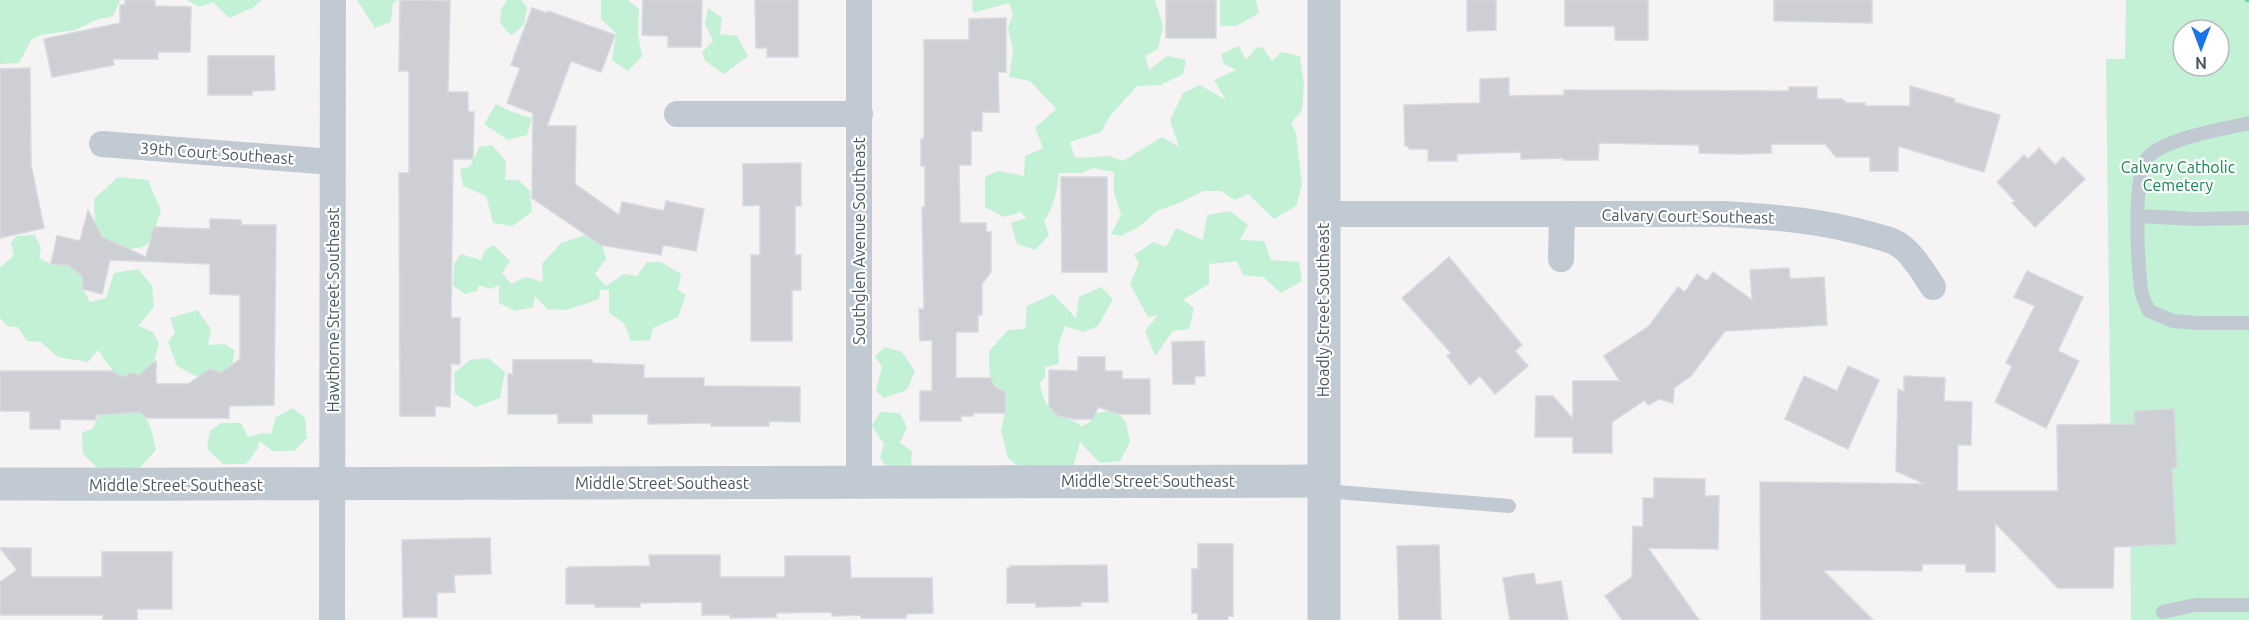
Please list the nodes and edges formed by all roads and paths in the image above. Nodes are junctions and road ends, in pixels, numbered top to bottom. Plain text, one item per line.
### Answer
1 (333, 0) edge
2 (859, 0) edge
3 (1324, 0) edge
4 (677, 114) dead end
5 (860, 114) junction
6 (2249, 123) edge
7 (102, 144) dead end
8 (332, 162) junction
9 (1323, 214) junction
10 (1562, 214) junction
11 (2138, 216) junction
12 (2249, 218) edge
13 (1561, 259) dead end
14 (1933, 287) dead end
15 (2249, 323) edge
16 (859, 482) junction
17 (0, 484) edge
18 (333, 485) junction
19 (1324, 486) junction
20 (1509, 506) dead end
21 (2249, 605) edge
22 (2163, 612) dead end
23 (332, 620) edge
24 (1324, 620) edge

1 - 8 street, Hawthorne Street Southeast
2 - 5 street, Southglen Avenue Southeast
3 - 9 street, Hoadly Street Southeast
4 - 5 street
5 - 16 street, Southglen Avenue Southeast
6 - 11 lane
7 - 8 street, 39th Court Southeast
8 - 18 street, Hawthorne Street Southeast
9 - 10 street, Calvary Court Southeast
9 - 19 street, Hoadly Street Southeast
10 - 13 street
10 - 14 street, Calvary Court Southeast
11 - 12 lane
11 - 15 lane
16 - 18 street, Middle Street Southeast
16 - 19 street, Middle Street Southeast
17 - 18 street, Middle Street Southeast
18 - 23 street, Hawthorne Street Southeast
19 - 20 lane
19 - 24 street, Hoadly Street Southeast
21 - 22 lane

